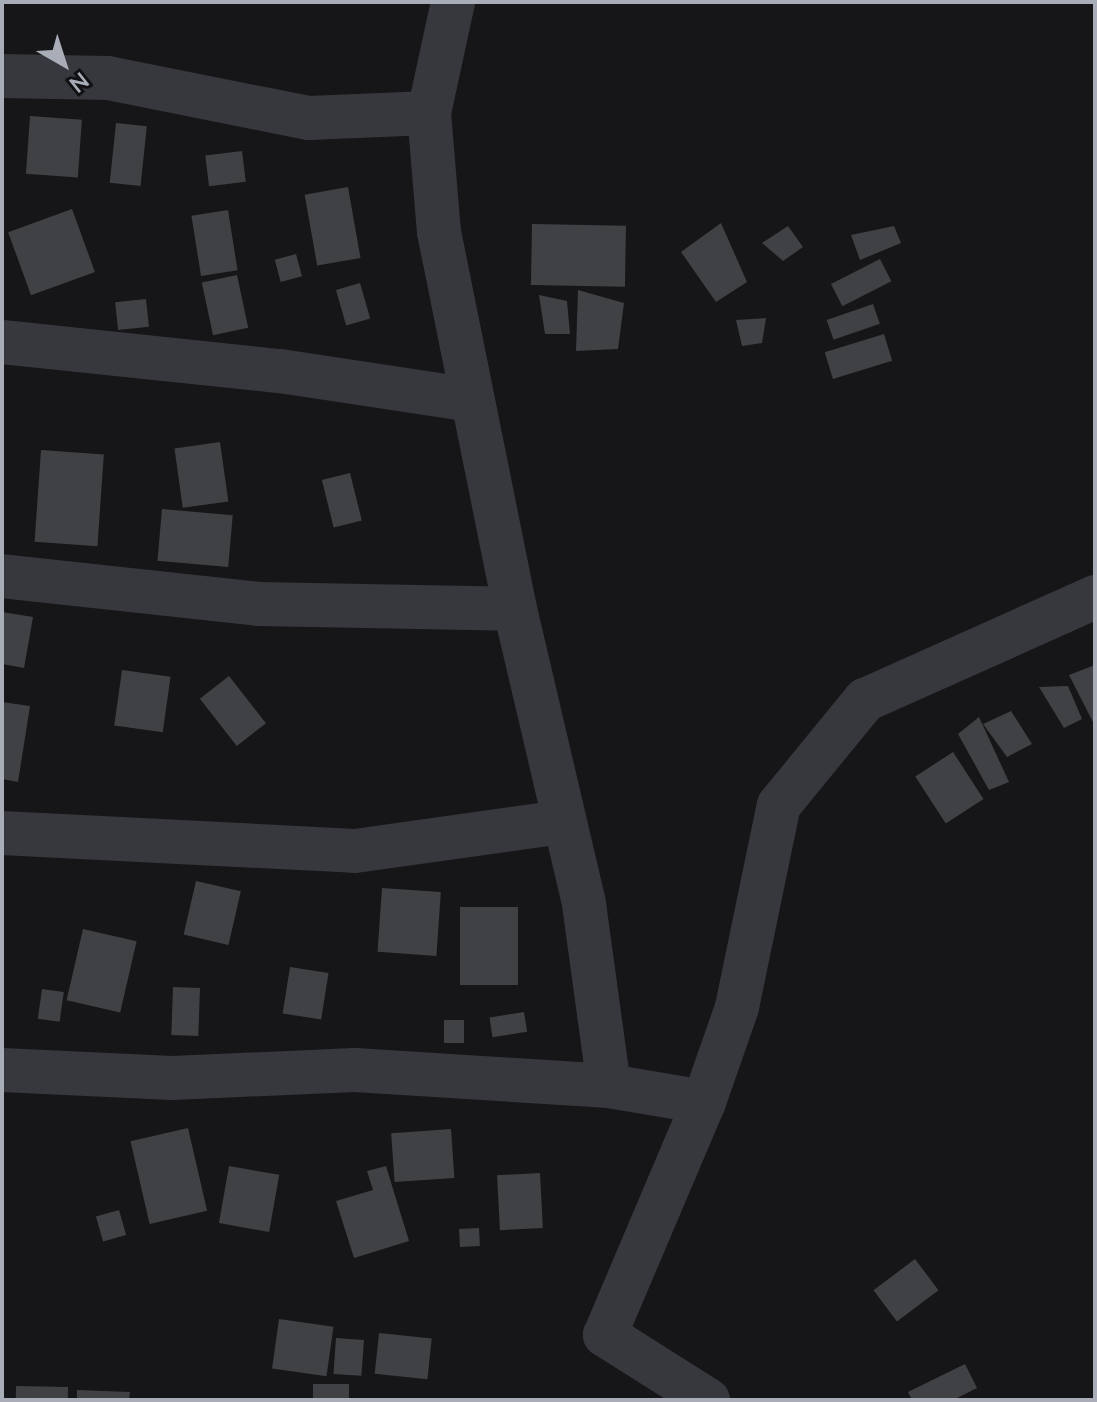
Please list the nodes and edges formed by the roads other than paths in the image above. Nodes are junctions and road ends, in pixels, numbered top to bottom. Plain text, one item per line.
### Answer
1 (453, 2) edge
2 (2, 76) edge
3 (429, 113) junction
4 (2, 342) edge
5 (472, 400) junction
6 (2, 576) edge
7 (1095, 597) edge
8 (515, 609) junction
9 (562, 822) junction
10 (2, 833) edge
11 (2, 1070) edge
12 (609, 1086) junction
13 (704, 1102) junction
14 (708, 1400) edge

1 - 3 street
2 - 3 street
3 - 5 street
4 - 5 street
5 - 8 street
6 - 8 street
7 - 13 street
8 - 9 street
9 - 10 street
9 - 12 street
11 - 12 street
12 - 13 street
13 - 14 street

